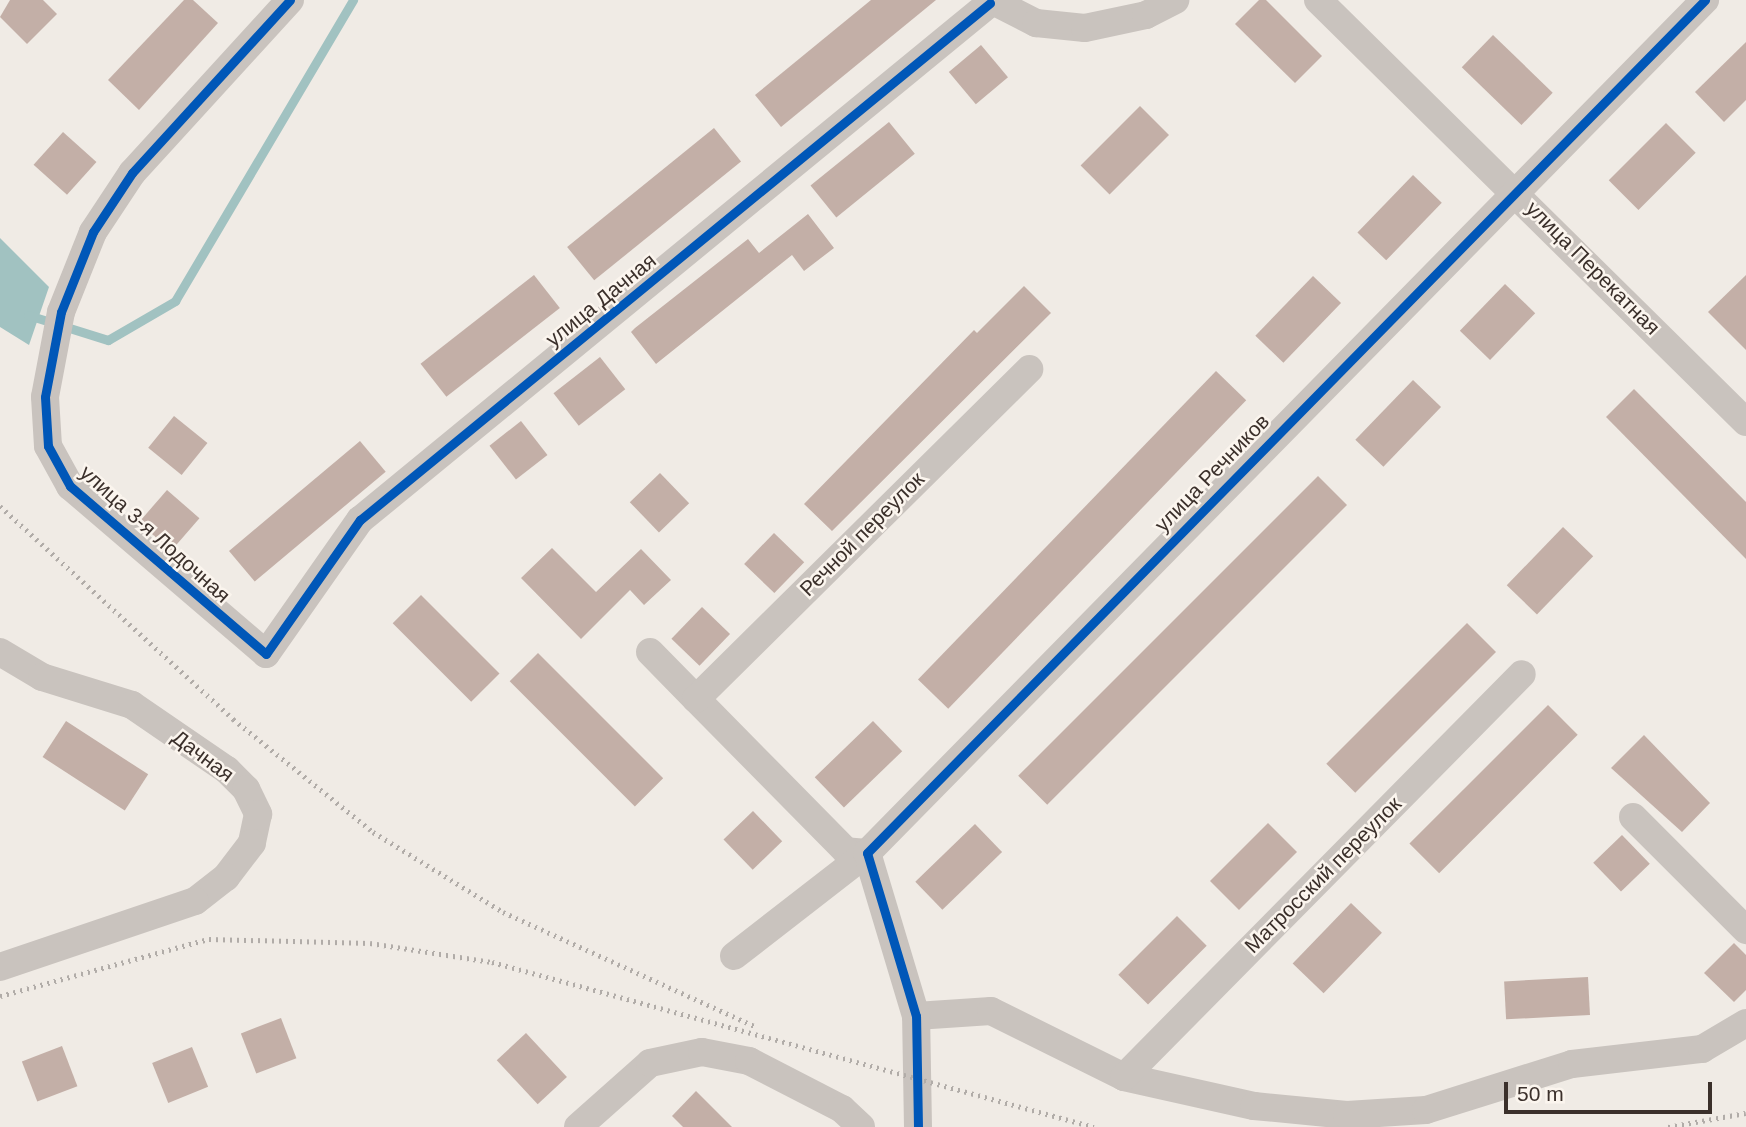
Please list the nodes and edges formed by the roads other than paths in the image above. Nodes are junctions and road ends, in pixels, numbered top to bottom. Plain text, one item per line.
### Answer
1 (290, 0) edge
2 (1175, 0) edge
3 (1318, 0) edge
4 (1705, 0) edge
5 (990, 1) edge
6 (1514, 189) junction
7 (1029, 369) dead end
8 (1746, 422) edge
9 (0, 652) edge
10 (650, 652) dead end
11 (266, 654) joint
12 (1522, 674) dead end
13 (696, 699) junction
14 (1633, 817) dead end
15 (867, 853) junction
16 (1746, 930) edge
17 (734, 956) dead end
18 (0, 967) edge
19 (916, 1016) junction
20 (1746, 1023) edge
21 (1124, 1077) junction
22 (578, 1127) edge
23 (861, 1127) edge
24 (918, 1127) edge

1 - 11 street, улица 3-я Лодочная
2 - 5 street
3 - 6 street, улица Перекатная
4 - 6 street, улица Речников
5 - 11 street, улица Дачная
6 - 8 street, улица Перекатная
6 - 15 street, улица Речников
7 - 13 street, Речной переулок
9 - 18 street, Дачная
10 - 13 street
12 - 21 street, Матросский переулок
13 - 15 street
14 - 16 street
15 - 17 street, улица Речников
15 - 19 street
19 - 21 street
19 - 24 street
20 - 21 street
22 - 23 street

